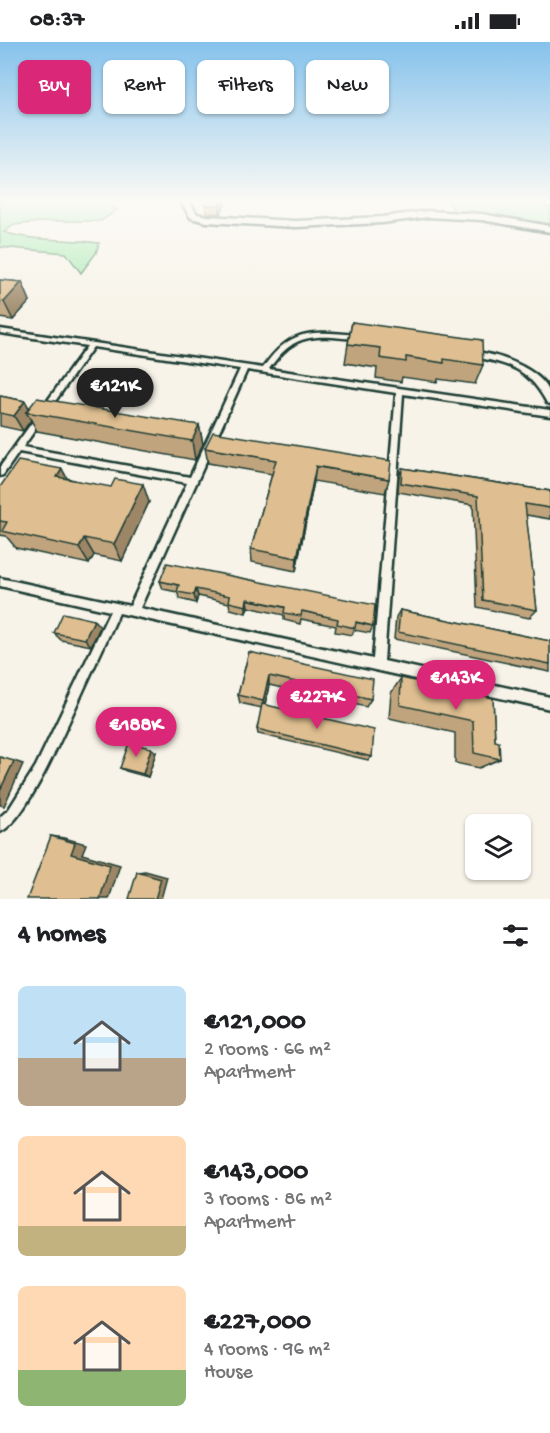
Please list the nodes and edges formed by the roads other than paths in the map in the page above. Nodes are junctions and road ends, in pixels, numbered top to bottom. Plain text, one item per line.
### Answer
1 (0, 331) edge
2 (365, 338) edge
3 (91, 345) junction
4 (458, 352) edge
5 (244, 368) junction
6 (264, 371) junction
7 (400, 391) junction
8 (550, 401) edge
9 (550, 413) edge
10 (17, 449) junction
11 (0, 473) edge
12 (192, 481) junction
13 (0, 582) edge
14 (117, 608) junction
15 (133, 611) junction
16 (378, 665) junction
17 (550, 703) edge
18 (0, 826) edge

1 - 3 lane
2 - 6 lane
3 - 5 lane
3 - 10 lane
4 - 8 lane
5 - 6 lane
5 - 12 lane
6 - 7 lane
7 - 9 lane
7 - 16 lane
10 - 11 lane
10 - 12 lane
12 - 15 lane
13 - 14 lane
14 - 15 lane
14 - 18 lane
15 - 16 lane
16 - 17 lane

